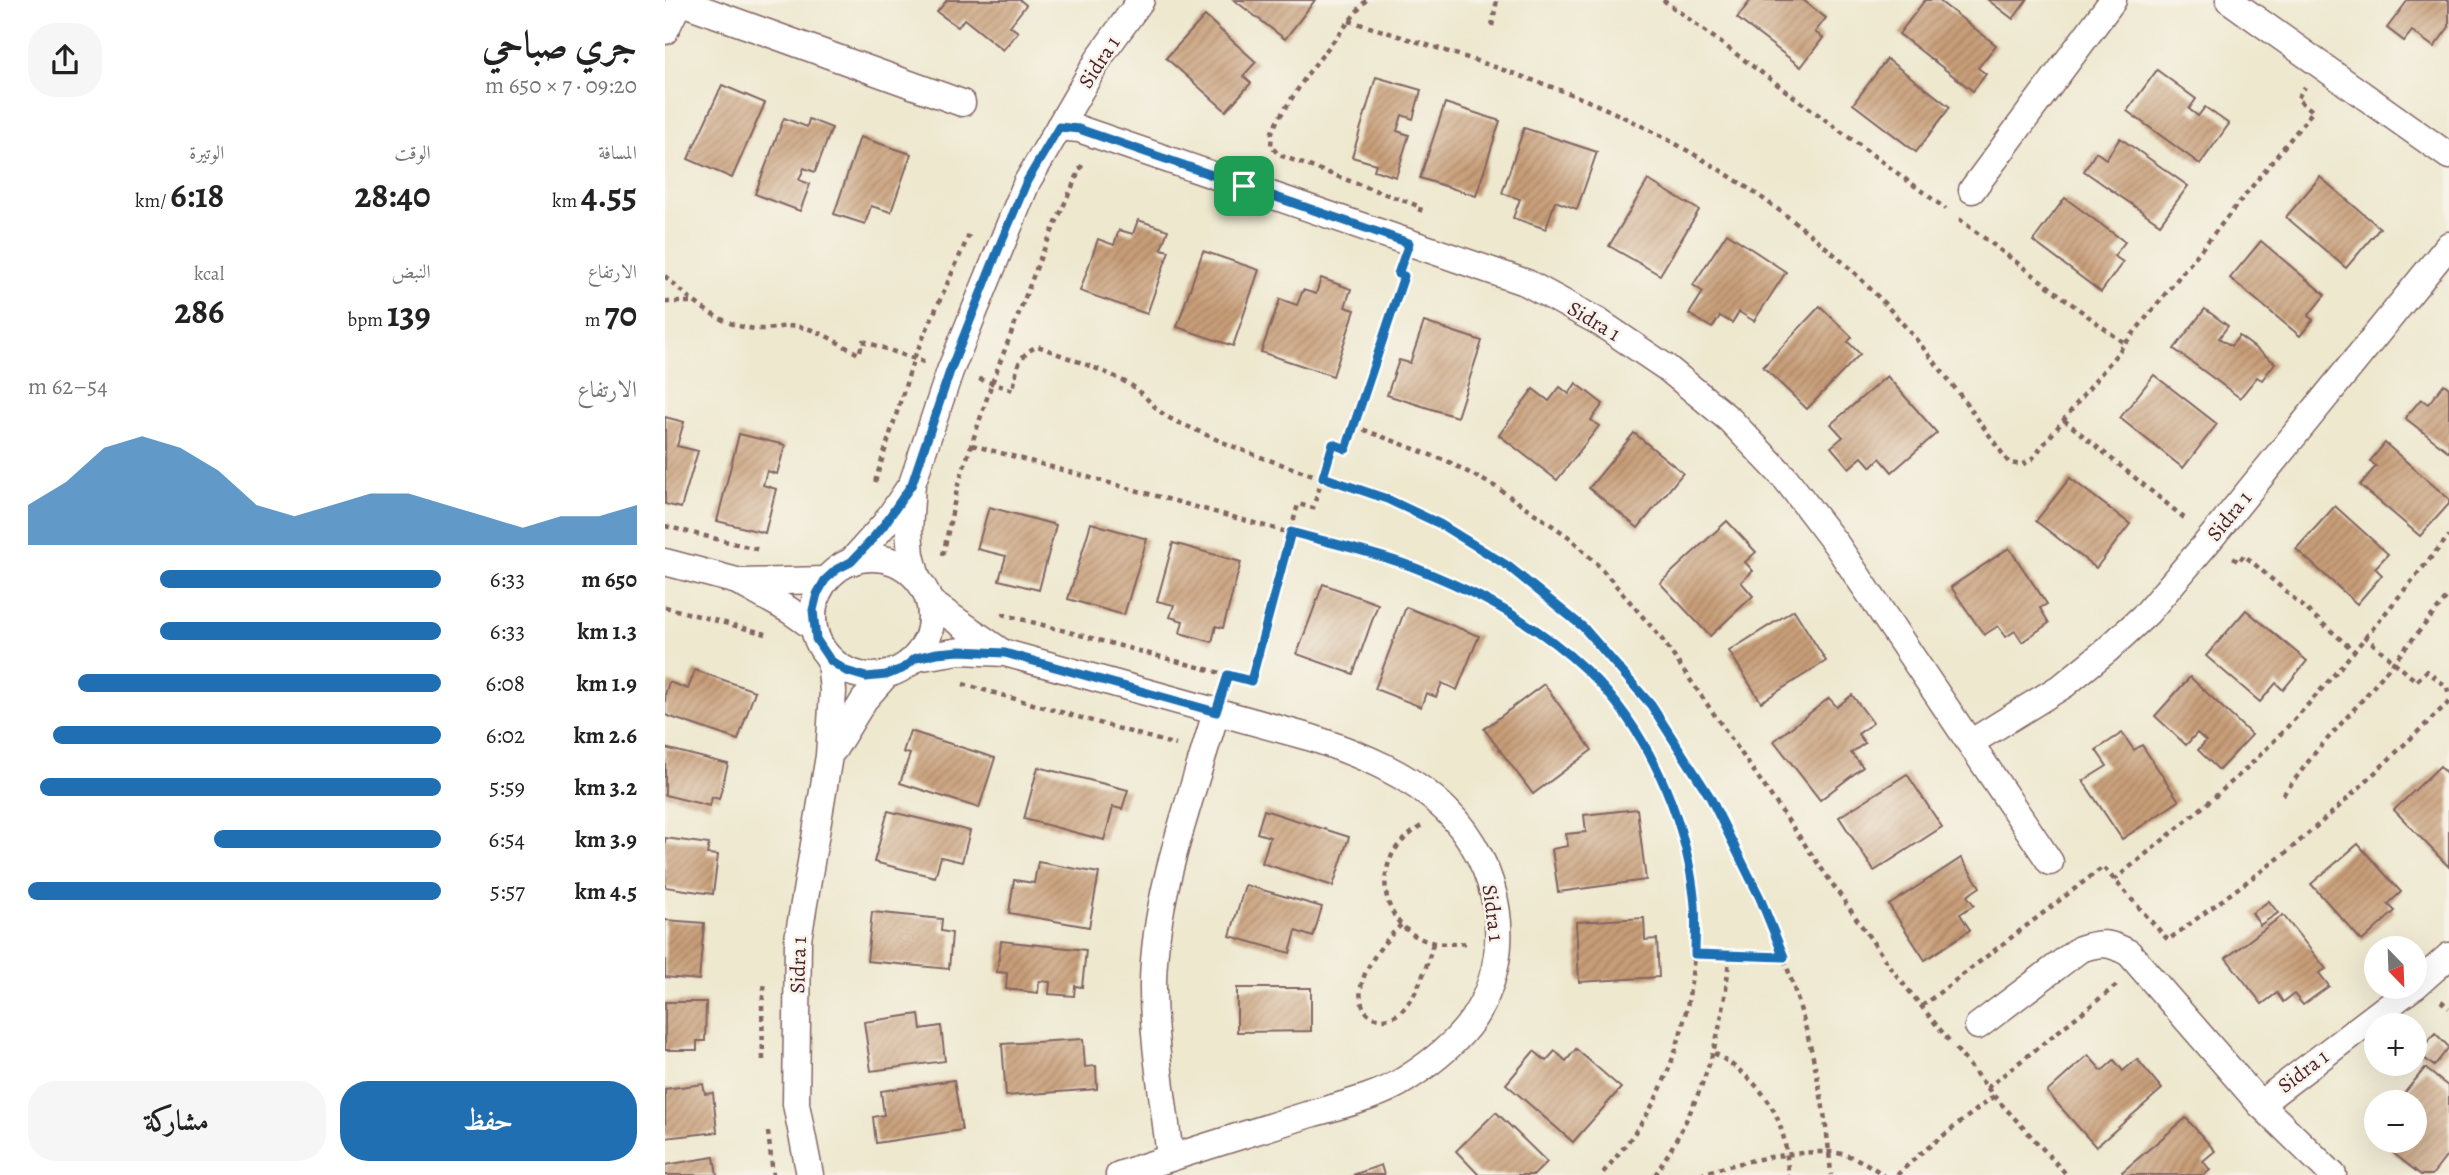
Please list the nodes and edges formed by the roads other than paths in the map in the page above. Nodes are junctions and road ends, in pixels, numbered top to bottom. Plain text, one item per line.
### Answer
1 (1141, 0) edge
2 (2113, 0) edge
3 (2229, 0) edge
4 (679, 1) edge
5 (665, 31) edge
6 (962, 103) dead end
7 (1059, 127) junction
8 (2449, 156) edge
9 (1972, 190) dead end
10 (2449, 246) edge
11 (912, 484) junction
12 (665, 562) edge
13 (851, 562) junction
14 (917, 578) junction
15 (825, 580) junction
16 (737, 582) junction
17 (930, 602) junction
18 (813, 627) junction
19 (1005, 653) junction
20 (916, 658) junction
21 (830, 660) junction
22 (886, 675) junction
23 (1216, 712) junction
24 (1970, 743) junction
25 (829, 756) junction
26 (2050, 862) dead end
27 (2449, 956) edge
28 (2427, 975) edge
29 (2397, 999) edge
30 (1978, 1026) dead end
31 (2260, 1104) junction
32 (1170, 1158) junction
33 (810, 1175) edge
34 (1119, 1175) edge
35 (2333, 1175) edge

1 - 7 street, Sidra 1
2 - 9 street
3 - 8 street
4 - 5 street
4 - 6 street
7 - 11 street, Sidra 1
7 - 24 street, Sidra 1
10 - 24 street, Sidra 1
11 - 13 street
11 - 14 street
12 - 16 street
13 - 14 street
13 - 15 street
14 - 17 street
15 - 16 street
15 - 18 street
16 - 18 street
17 - 19 street
17 - 20 street
18 - 21 street
19 - 20 street
19 - 23 street, Sidra 1
20 - 22 street
21 - 22 street
21 - 25 street, Sidra 1
22 - 25 street
23 - 32 street
23 - 32 street, Sidra 1
24 - 26 street, Sidra 1
25 - 33 street, Sidra 1
27 - 28 street, Sidra 1
29 - 31 street, Sidra 1
30 - 31 street, Sidra 1
31 - 35 street, Sidra 1
32 - 34 street, Sidra 1

